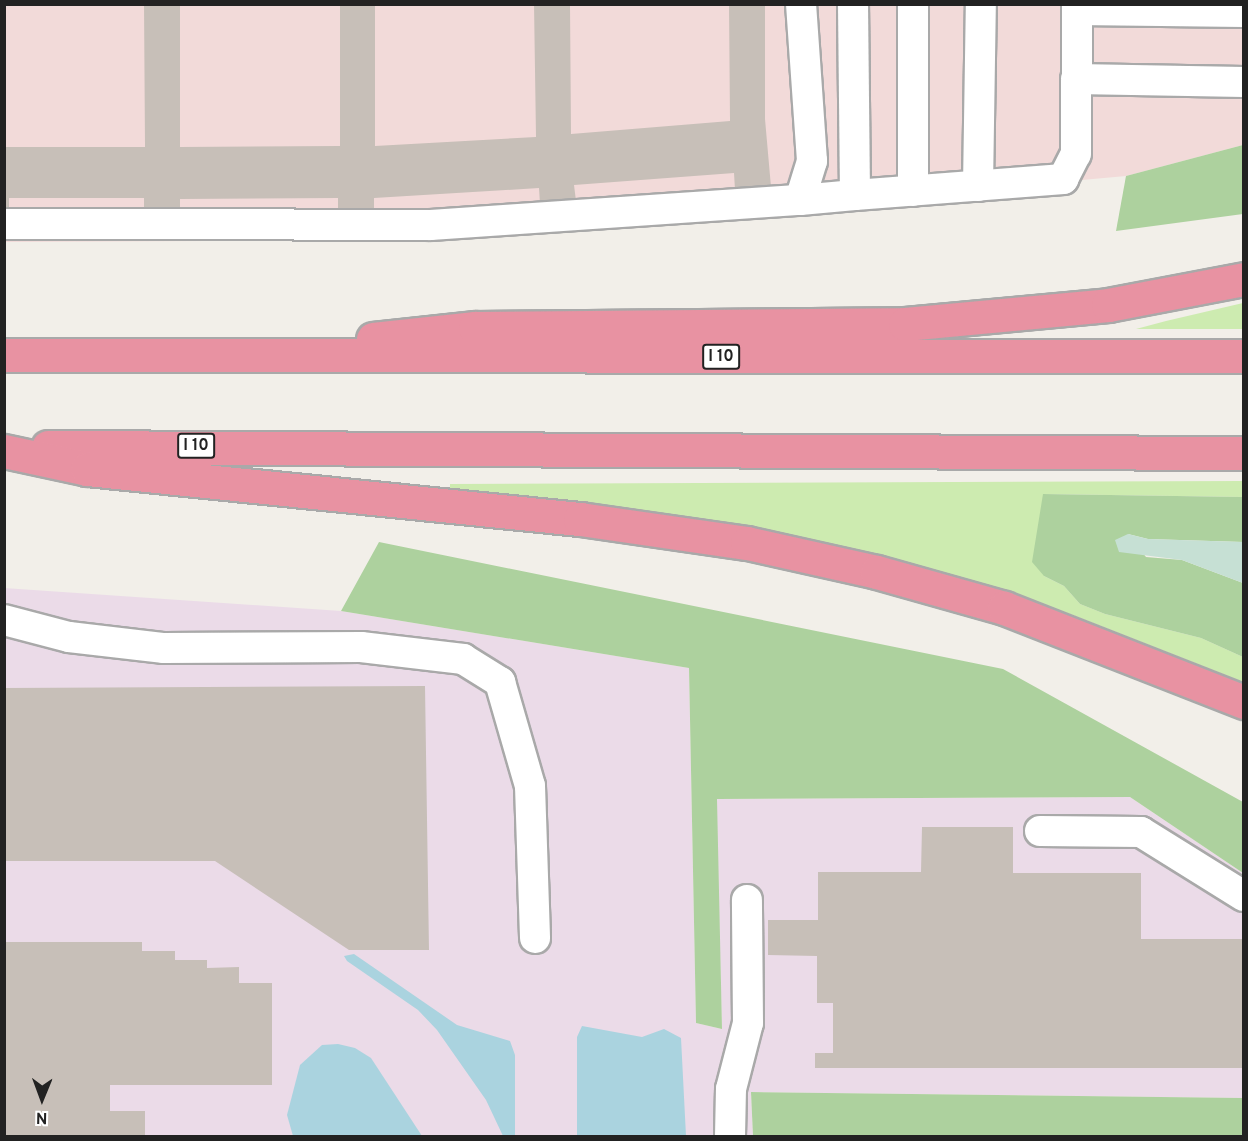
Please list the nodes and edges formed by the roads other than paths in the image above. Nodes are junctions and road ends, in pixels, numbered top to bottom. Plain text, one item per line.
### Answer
1 (801, 4) edge
2 (853, 4) edge
3 (913, 4) edge
4 (981, 4) edge
5 (1077, 7) edge
6 (1244, 12) edge
7 (1076, 79) junction
8 (1244, 82) edge
9 (978, 186) junction
10 (913, 191) junction
11 (855, 195) junction
12 (800, 200) junction
13 (4, 224) edge
14 (1244, 279) edge
15 (4, 355) edge
16 (1244, 356) edge
17 (199, 358) junction
18 (4, 449) edge
19 (1244, 453) edge
20 (4, 620) edge
21 (1242, 701) edge
22 (1040, 831) dead end
23 (1244, 896) edge
24 (747, 900) dead end
25 (535, 938) dead end
26 (730, 1137) edge

1 - 12 lane
2 - 11 lane
3 - 10 lane
4 - 9 lane
5 - 6 lane
5 - 7 lane
7 - 8 lane
7 - 9 lane
9 - 10 lane
10 - 11 lane
11 - 12 lane
12 - 13 lane
14 - 17 highway
15 - 17 highway, I 10
16 - 17 highway, I 10
18 - 19 highway, I 10
18 - 21 highway
20 - 25 lane
22 - 23 lane
24 - 26 lane

